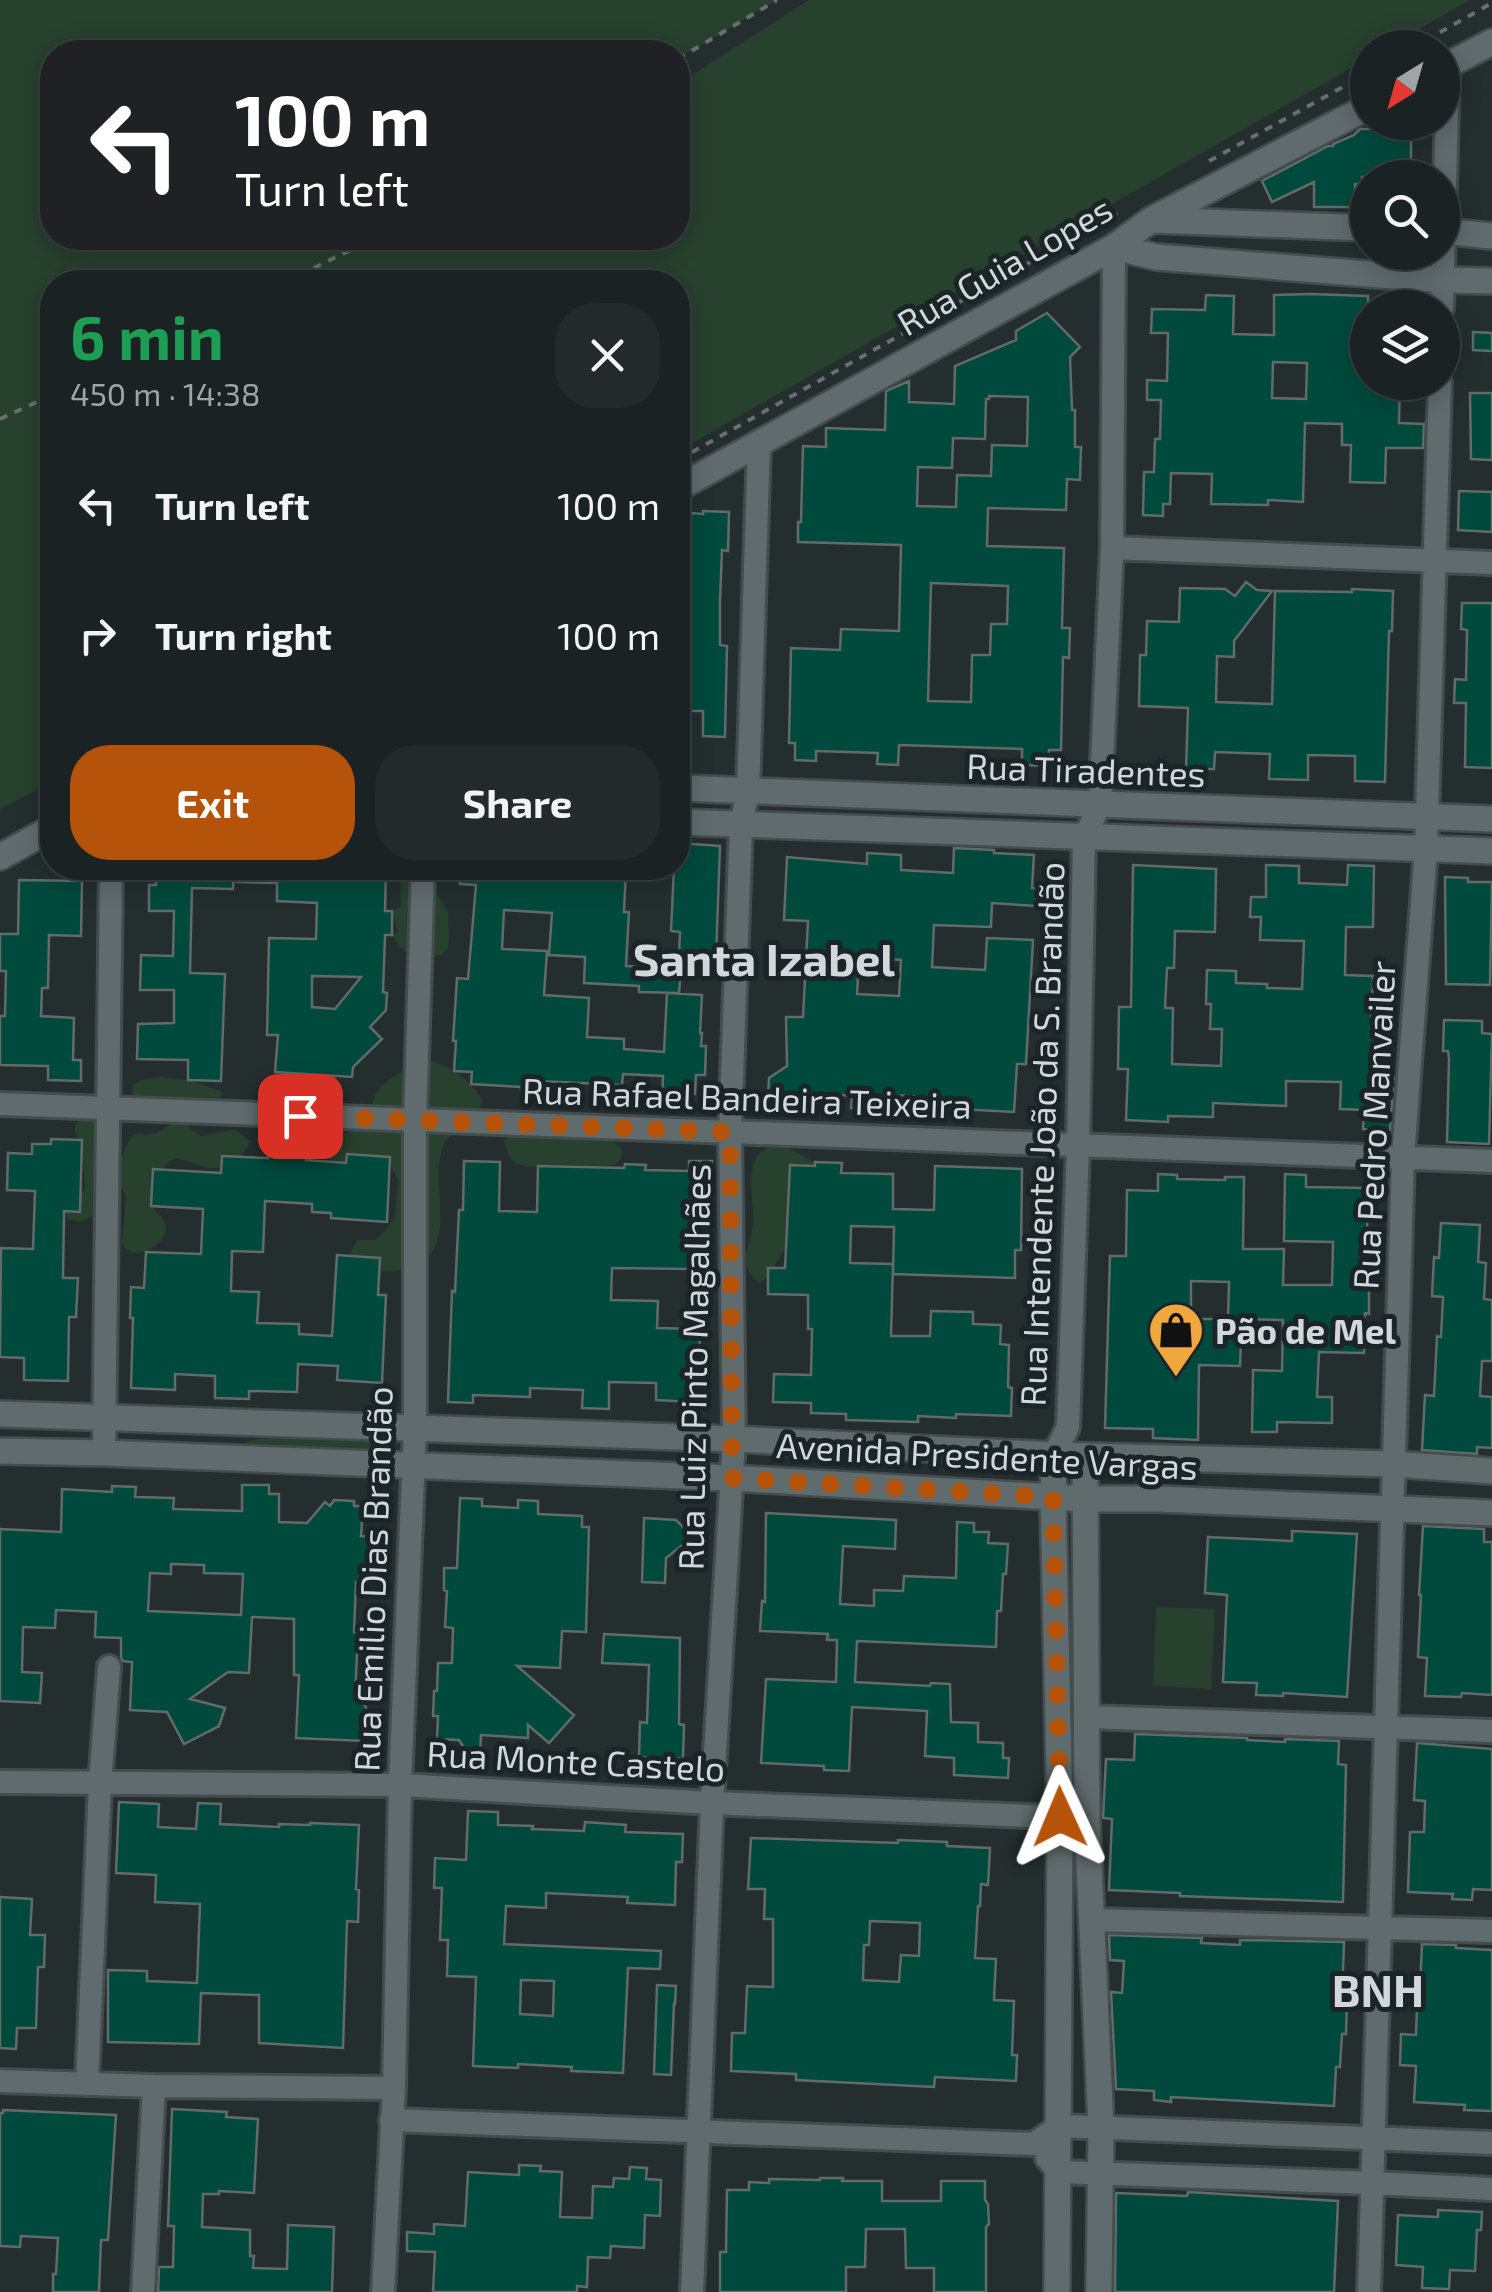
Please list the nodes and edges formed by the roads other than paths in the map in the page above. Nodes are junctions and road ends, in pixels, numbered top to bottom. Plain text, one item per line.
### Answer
1 (1492, 42) edge
2 (1460, 58) edge
3 (1350, 116) edge
4 (1151, 220) junction
5 (1350, 227) edge
6 (1460, 233) edge
7 (1492, 236) edge
8 (1114, 248) junction
9 (1443, 270) edge
10 (1443, 280) junction
11 (1492, 281) edge
12 (1443, 290) edge
13 (1440, 400) edge
14 (759, 442) junction
15 (690, 481) edge
16 (1112, 548) junction
17 (1436, 559) junction
18 (1492, 563) edge
19 (690, 788) edge
20 (748, 790) junction
21 (1100, 805) junction
22 (1427, 816) junction
23 (1492, 819) edge
24 (690, 823) edge
25 (741, 825) junction
26 (40, 835) edge
27 (1084, 838) junction
28 (1426, 850) junction
29 (1492, 851) edge
30 (0, 857) edge
31 (111, 880) edge
32 (423, 880) edge
33 (0, 1104) edge
34 (108, 1108) junction
35 (415, 1120) junction
36 (730, 1132) junction
37 (1078, 1145) junction
38 (1403, 1158) junction
39 (1492, 1161) edge
40 (0, 1414) edge
41 (105, 1417) junction
42 (1068, 1427) junction
43 (415, 1429) junction
44 (734, 1439) junction
45 (0, 1451) edge
46 (104, 1453) junction
47 (1054, 1456) junction
48 (1085, 1456) junction
49 (1393, 1464) junction
50 (413, 1467) junction
51 (1492, 1471) edge
52 (732, 1478) junction
53 (1053, 1497) junction
54 (1085, 1498) junction
55 (1392, 1507) junction
56 (1492, 1513) edge
57 (109, 1667) dead end
58 (1088, 1717) junction
59 (1385, 1728) junction
60 (1492, 1732) edge
61 (0, 1782) edge
62 (100, 1784) junction
63 (400, 1785) junction
64 (712, 1804) junction
65 (1060, 1817) junction
66 (1087, 1818) junction
67 (1092, 1920) junction
68 (1380, 1927) junction
69 (1492, 1931) edge
70 (0, 2081) edge
71 (88, 2084) junction
72 (154, 2086) junction
73 (394, 2088) junction
74 (391, 2120) junction
75 (1060, 2126) junction
76 (1101, 2127) junction
77 (699, 2130) junction
78 (1375, 2137) junction
79 (1492, 2143) edge
80 (1034, 2144) junction
81 (1059, 2172) junction
82 (1100, 2172) junction
83 (1373, 2182) junction
84 (1492, 2190) edge
85 (143, 2292) edge
86 (383, 2292) edge
87 (692, 2292) edge
88 (1058, 2292) edge
89 (1099, 2292) edge
90 (1369, 2292) edge

1 - 2 main road
3 - 4 main road, Rua Guia Lopes
4 - 5 main road
4 - 8 main road, Rua Guia Lopes
6 - 7 main road
8 - 10 main road
8 - 14 main road, Rua Guia Lopes
8 - 16 street, Rua Intendente João da S. Brandão
9 - 10 street
10 - 11 main road
10 - 12 street
13 - 17 street, Rua Pedro Manvailer
14 - 15 main road, Rua Guia Lopes
14 - 20 street, Rua Luiz Pinto Magalhães
16 - 17 street
16 - 21 street, Rua Intendente João da S. Brandão
17 - 18 street
17 - 22 street, Rua Pedro Manvailer
19 - 20 main road, Rua Tiradentes
20 - 21 main road, Rua Tiradentes
20 - 25 street, Rua Luiz Pinto Magalhães
21 - 22 main road, Rua Tiradentes
21 - 27 street, Rua Intendente João da S. Brandão
22 - 23 main road, Rua Tiradentes
22 - 28 street, Rua Pedro Manvailer
24 - 25 main road, Rua Tiradentes
25 - 27 main road, Rua Tiradentes
25 - 36 street, Rua Luiz Pinto Magalhães
26 - 30 main road
27 - 28 main road, Rua Tiradentes
27 - 37 street, Rua Intendente João da S. Brandão
28 - 29 main road, Rua Tiradentes
28 - 38 street, Rua Pedro Manvailer
31 - 34 street
32 - 35 street, Rua Emilio Dias Brandão
33 - 34 street, Rua Rafael Bandeira Teixeira
34 - 35 street, Rua Rafael Bandeira Teixeira
34 - 41 street
35 - 36 street, Rua Rafael Bandeira Teixeira
35 - 43 street, Rua Emilio Dias Brandão
36 - 37 street, Rua Rafael Bandeira Teixeira
36 - 44 street, Rua Luiz Pinto Magalhães
37 - 38 street, Rua Rafael Bandeira Teixeira
37 - 42 street, Rua Intendente João da S. Brandão
38 - 39 street, Rua Rafael Bandeira Teixeira
38 - 49 street, Rua Pedro Manvailer
40 - 41 main road, Avenida Presidente Vargas
41 - 43 main road, Avenida Presidente Vargas
41 - 46 street
42 - 47 street, Rua Intendente João da S. Brandão
42 - 48 street, Rua Intendente João da S. Brandão
43 - 44 main road, Avenida Presidente Vargas
43 - 50 street, Rua Emilio Dias Brandão
44 - 47 main road, Avenida Presidente Vargas
44 - 52 street, Rua Luiz Pinto Magalhães
45 - 46 main road, Avenida Presidente Vargas
46 - 50 main road, Avenida Presidente Vargas
47 - 48 main road, Avenida Presidente Vargas
47 - 53 main road
48 - 49 main road, Avenida Presidente Vargas
48 - 54 main road
49 - 51 main road, Avenida Presidente Vargas
49 - 55 street, Rua Pedro Manvailer
50 - 52 main road, Avenida Presidente Vargas
50 - 63 street, Rua Emilio Dias Brandão
52 - 53 main road, Avenida Presidente Vargas
52 - 64 street, Rua Luiz Pinto Magalhães
53 - 54 main road, Avenida Presidente Vargas
53 - 65 main road
54 - 55 main road, Avenida Presidente Vargas
54 - 58 main road
55 - 56 main road, Avenida Presidente Vargas
55 - 59 street, Rua Pedro Manvailer
57 - 62 street
58 - 59 street
58 - 66 main road
59 - 60 street
59 - 68 street, Rua Pedro Manvailer
61 - 62 street, Rua Monte Castelo
62 - 63 street, Rua Monte Castelo
62 - 71 street
63 - 64 street, Rua Monte Castelo
63 - 73 street, Rua Emilio Dias Brandão
64 - 65 street, Rua Monte Castelo
64 - 77 street, Rua Luiz Pinto Magalhães
65 - 66 street, Rua Monte Castelo
65 - 75 main road
66 - 67 main road
67 - 68 street
67 - 76 main road
68 - 69 street
68 - 78 street, Rua Pedro Manvailer
70 - 71 street
71 - 72 street
72 - 73 street
72 - 85 street
73 - 74 street, Rua Emilio Dias Brandão
74 - 77 street
74 - 86 street, Rua Emilio Dias Brandão
75 - 76 street
75 - 80 street
75 - 81 main road
76 - 78 street
76 - 82 main road
77 - 80 street
77 - 87 street, Rua Luiz Pinto Magalhães
78 - 79 street
78 - 83 street, Rua Pedro Manvailer
80 - 81 street
81 - 82 street
81 - 88 main road
82 - 83 street
82 - 89 main road
83 - 84 street
83 - 90 street, Rua Pedro Manvailer

